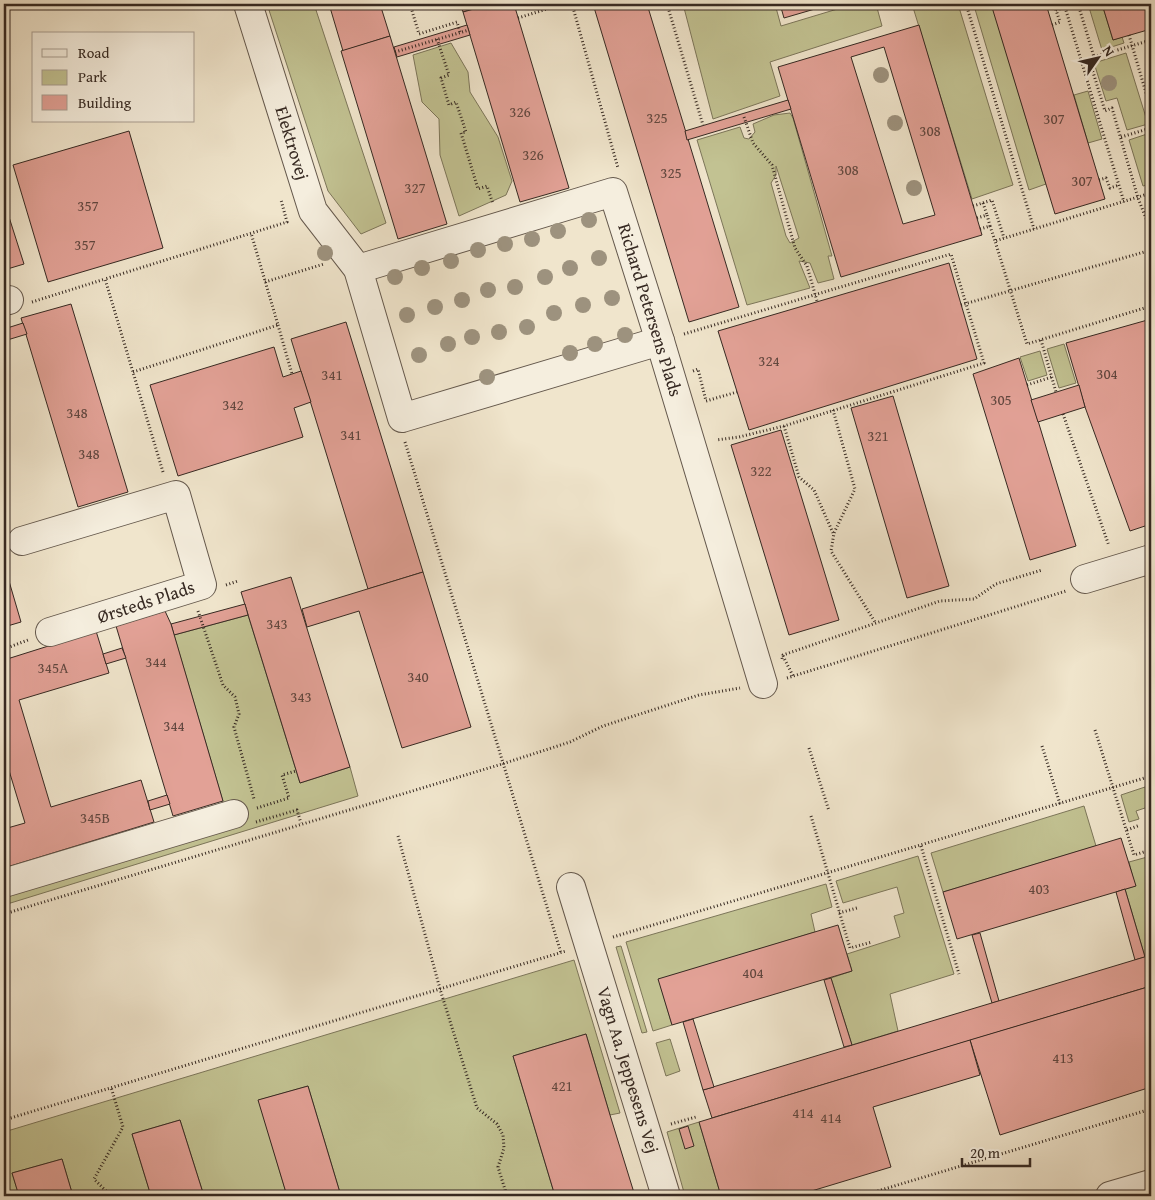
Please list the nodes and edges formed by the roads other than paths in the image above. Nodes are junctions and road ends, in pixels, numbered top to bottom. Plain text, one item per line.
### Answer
1 (248, 4) edge
2 (358, 269) junction
3 (660, 341) junction
4 (22, 541) dead end
5 (1151, 559) edge
6 (1085, 579) road end
7 (50, 632) dead end
8 (761, 678) road end
9 (245, 811) road end
10 (4, 883) edge
11 (571, 887) dead end
12 (1151, 1184) edge
13 (666, 1196) edge
14 (1110, 1196) edge

1 - 2 street, Elektrovej
2 - 3 street, Richard Petersens Plads
2 - 3 street
3 - 8 street, Richard Petersens Plads
4 - 7 street, Ørsteds Plads
5 - 6 street
9 - 10 street
11 - 13 street, Vagn Aa. Jeppesens Vej
12 - 14 street

